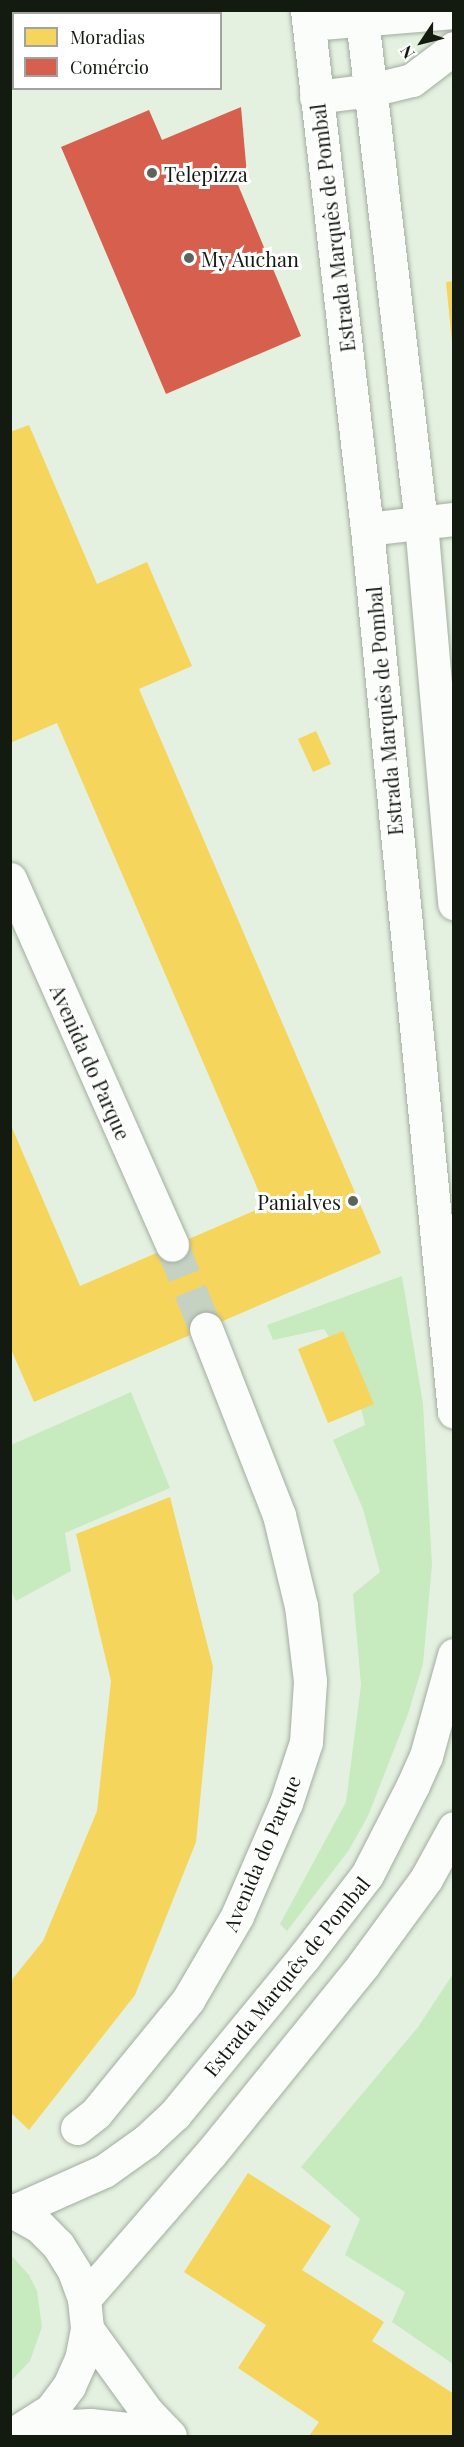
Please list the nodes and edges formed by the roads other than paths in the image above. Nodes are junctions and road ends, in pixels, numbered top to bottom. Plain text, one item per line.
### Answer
1 (453, 12) edge
2 (361, 14) edge
3 (308, 17) edge
4 (453, 48) edge
5 (371, 90) junction
6 (316, 97) junction
7 (453, 519) edge
8 (421, 523) junction
9 (367, 529) junction
10 (10, 879) edge
11 (453, 904) edge
12 (172, 1245) tunnel mouth
13 (206, 1329) tunnel mouth
14 (453, 1412) edge
15 (453, 1655) edge
16 (453, 1827) edge
17 (77, 2128) dead end
18 (12, 2210) edge
19 (86, 2314) junction
20 (19, 2432) edge
21 (148, 2436) edge
22 (170, 2436) edge

1 - 2 street
2 - 3 street
2 - 5 street
3 - 6 street, Estrada Marquês de Pombal
4 - 5 street
5 - 6 street
5 - 8 street
6 - 9 street, Estrada Marquês de Pombal
7 - 8 street
8 - 9 street
8 - 11 street
9 - 14 street, Estrada Marquês de Pombal
10 - 12 street, Avenida do Parque
13 - 17 street, Avenida do Parque
15 - 18 street, Estrada Marquês de Pombal
16 - 19 street
18 - 19 street
19 - 20 street
19 - 22 street
20 - 21 street

